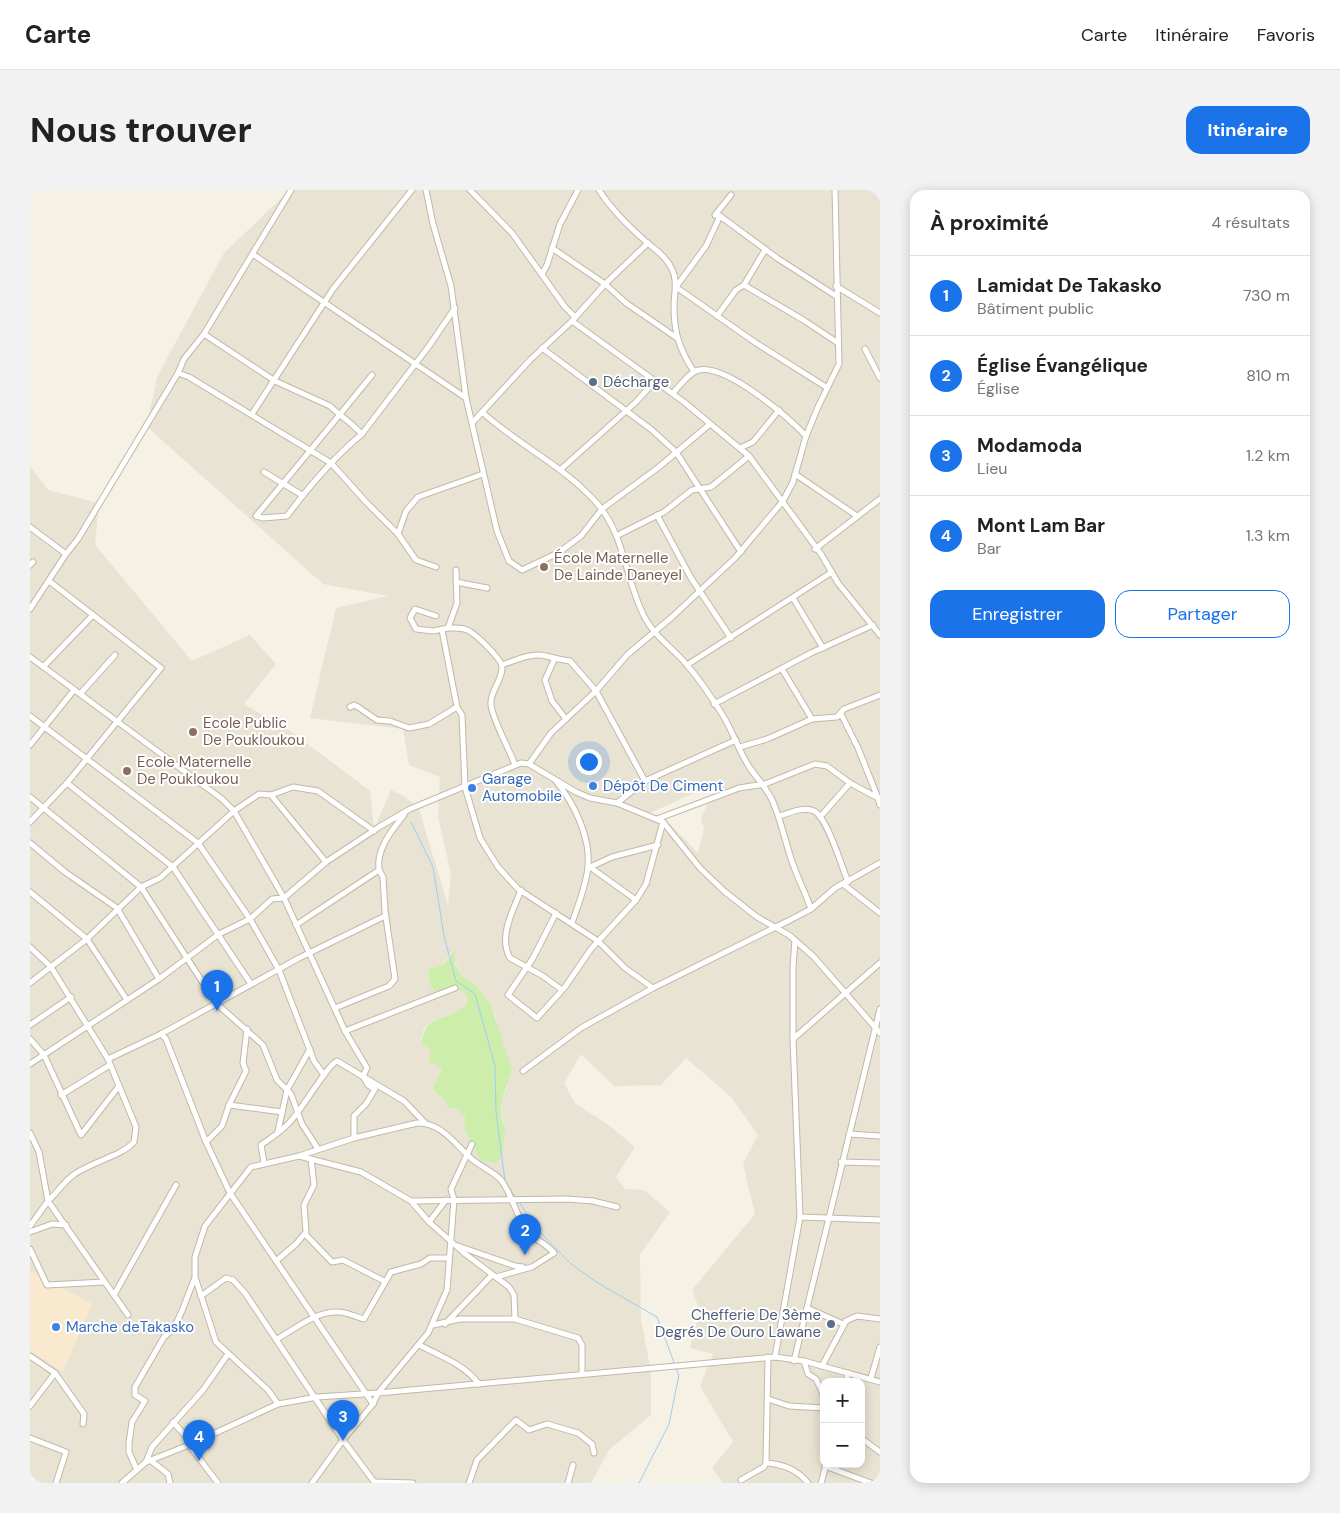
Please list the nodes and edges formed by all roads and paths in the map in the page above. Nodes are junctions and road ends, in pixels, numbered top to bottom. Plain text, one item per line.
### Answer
1 (292, 190) edge
2 (412, 190) edge
3 (426, 190) edge
4 (470, 190) edge
5 (578, 190) edge
6 (599, 190) edge
7 (835, 190) edge
8 (731, 195) dead end
9 (720, 216) junction
10 (648, 243) junction
11 (552, 248) junction
12 (766, 250) junction
13 (254, 255) junction
14 (542, 274) junction
15 (605, 284) junction
16 (744, 285) junction
17 (836, 286) junction
18 (676, 287) junction
19 (836, 296) junction
20 (324, 302) junction
21 (455, 308) junction
22 (880, 313) edge
23 (717, 316) junction
24 (573, 319) junction
25 (204, 334) junction
26 (677, 338) junction
27 (838, 344) junction
28 (542, 348) junction
29 (865, 349) dead end
30 (415, 364) junction
31 (694, 372) junction
32 (178, 373) junction
33 (372, 374) dead end
34 (880, 378) edge
35 (275, 381) junction
36 (655, 381) junction
37 (826, 387) junction
38 (672, 393) junction
39 (466, 398) junction
40 (626, 410) junction
41 (779, 410) junction
42 (482, 412) junction
43 (252, 414) junction
44 (340, 414) junction
45 (473, 422) junction
46 (710, 424) junction
47 (362, 434) junction
48 (806, 436) junction
49 (740, 448) junction
50 (311, 450) junction
51 (676, 452) junction
52 (750, 456) junction
53 (331, 463) junction
54 (560, 470) junction
55 (264, 472) dead end
56 (483, 474) junction
57 (795, 474) junction
58 (284, 483) junction
59 (701, 490) junction
60 (302, 495) junction
61 (880, 499) edge
62 (784, 501) junction
63 (602, 509) junction
64 (657, 515) junction
65 (857, 516) junction
66 (30, 527) edge
67 (398, 534) junction
68 (618, 535) junction
69 (816, 548) junction
70 (741, 552) junction
71 (66, 554) junction
72 (436, 567) dead end
73 (456, 570) dead end
74 (832, 572) junction
75 (49, 581) junction
76 (456, 582) junction
77 (487, 588) dead end
78 (700, 592) junction
79 (793, 598) junction
80 (31, 604) edge
81 (93, 615) junction
82 (436, 616) dead end
83 (873, 625) junction
84 (448, 628) junction
85 (442, 630) junction
86 (654, 633) junction
87 (880, 635) edge
88 (731, 638) junction
89 (823, 648) junction
90 (116, 655) dead end
91 (30, 657) edge
92 (554, 660) junction
93 (502, 665) junction
94 (687, 665) junction
95 (43, 667) junction
96 (782, 669) junction
97 (74, 690) junction
98 (596, 691) junction
99 (80, 694) junction
100 (880, 695) edge
101 (714, 704) junction
102 (350, 707) dead end
103 (458, 707) junction
104 (840, 714) junction
105 (30, 716) edge
106 (566, 719) junction
107 (812, 719) junction
108 (116, 720) junction
109 (46, 727) junction
110 (736, 740) junction
111 (30, 745) edge
112 (740, 747) junction
113 (88, 758) junction
114 (529, 764) junction
115 (515, 765) junction
116 (552, 776) junction
117 (645, 781) junction
118 (67, 783) junction
119 (850, 783) junction
120 (765, 784) junction
121 (465, 787) junction
122 (272, 794) junction
123 (30, 797) edge
124 (878, 798) junction
125 (617, 803) junction
126 (880, 805) edge
127 (43, 808) junction
128 (234, 811) junction
129 (407, 813) junction
130 (779, 816) junction
131 (820, 817) junction
132 (657, 819) junction
133 (30, 822) edge
134 (664, 822) junction
135 (374, 830) junction
136 (30, 843) edge
137 (198, 843) junction
138 (658, 845) junction
139 (326, 862) junction
140 (880, 863) edge
141 (173, 867) junction
142 (589, 867) junction
143 (379, 870) junction
144 (845, 883) junction
145 (141, 887) junction
146 (521, 890) junction
147 (30, 892) edge
148 (284, 898) junction
149 (636, 900) junction
150 (117, 908) junction
151 (811, 908) junction
152 (556, 913) junction
153 (880, 913) edge
154 (385, 916) junction
155 (250, 919) junction
156 (572, 923) junction
157 (296, 925) junction
158 (774, 927) junction
159 (219, 934) junction
160 (87, 939) junction
161 (796, 940) junction
162 (598, 941) junction
163 (30, 947) edge
164 (310, 952) junction
165 (188, 959) junction
166 (880, 963) edge
167 (51, 967) junction
168 (526, 967) junction
169 (279, 970) junction
170 (159, 979) junction
171 (30, 983) edge
172 (251, 984) junction
173 (455, 988) dead end
174 (653, 988) junction
175 (562, 990) junction
176 (844, 992) junction
177 (70, 997) junction
178 (127, 1000) junction
179 (216, 1004) junction
180 (336, 1008) junction
181 (880, 1009) edge
182 (30, 1025) edge
183 (89, 1025) junction
184 (875, 1027) junction
185 (247, 1029) junction
186 (345, 1031) junction
187 (880, 1033) edge
188 (161, 1034) junction
189 (30, 1039) edge
190 (793, 1039) junction
191 (310, 1050) junction
192 (44, 1056) junction
193 (108, 1059) junction
194 (30, 1064) edge
195 (110, 1065) junction
196 (523, 1071) dead end
197 (324, 1075) junction
198 (363, 1076) junction
199 (119, 1086) junction
200 (287, 1090) junction
201 (62, 1095) junction
202 (229, 1105) junction
203 (298, 1111) junction
204 (282, 1112) junction
205 (425, 1123) junction
206 (278, 1131) junction
207 (30, 1133) edge
208 (849, 1134) junction
209 (880, 1136) edge
210 (354, 1138) junction
211 (206, 1142) junction
212 (472, 1144) dead end
213 (318, 1149) junction
214 (467, 1154) junction
215 (299, 1156) junction
216 (311, 1159) junction
217 (264, 1162) junction
218 (841, 1162) junction
219 (880, 1164) edge
220 (176, 1185) dead end
221 (230, 1193) junction
222 (446, 1200) junction
223 (454, 1200) junction
224 (511, 1200) junction
225 (48, 1201) junction
226 (410, 1201) junction
227 (617, 1207) dead end
228 (800, 1217) junction
229 (828, 1218) junction
230 (880, 1220) edge
231 (429, 1222) junction
232 (66, 1225) junction
233 (30, 1226) edge
234 (30, 1232) edge
235 (305, 1234) junction
236 (454, 1243) junction
237 (30, 1249) edge
238 (449, 1258) junction
239 (276, 1261) junction
240 (532, 1267) junction
241 (494, 1276) junction
242 (195, 1278) junction
243 (384, 1281) junction
244 (104, 1282) junction
245 (114, 1295) junction
246 (200, 1296) junction
247 (806, 1308) junction
248 (128, 1315) dead end
249 (314, 1317) junction
250 (880, 1319) edge
251 (515, 1320) junction
252 (444, 1324) junction
253 (843, 1324) junction
254 (433, 1325) junction
255 (277, 1339) junction
256 (419, 1345) junction
257 (880, 1347) edge
258 (228, 1354) junction
259 (30, 1356) edge
260 (768, 1357) junction
261 (775, 1357) junction
262 (794, 1361) junction
263 (804, 1361) junction
264 (822, 1366) junction
265 (848, 1372) junction
266 (55, 1373) junction
267 (582, 1373) junction
268 (847, 1378) edge
269 (871, 1378) junction
270 (880, 1382) edge
271 (479, 1384) junction
272 (820, 1388) edge
273 (366, 1393) junction
274 (378, 1394) junction
275 (316, 1397) junction
276 (768, 1399) junction
277 (278, 1404) junction
278 (373, 1404) junction
279 (30, 1406) edge
280 (820, 1408) edge
281 (173, 1422) junction
282 (83, 1424) dead end
283 (30, 1438) edge
284 (343, 1440) junction
285 (865, 1441) edge
286 (191, 1444) junction
287 (880, 1452) edge
288 (594, 1453) dead end
289 (148, 1461) junction
290 (766, 1463) junction
291 (573, 1465) dead end
292 (136, 1468) junction
293 (825, 1468) edge
294 (834, 1468) edge
295 (740, 1480) dead end
296 (56, 1483) edge
297 (122, 1483) edge
298 (170, 1483) edge
299 (218, 1483) edge
300 (312, 1483) edge
301 (375, 1483) edge
302 (413, 1483) edge
303 (469, 1483) edge
304 (568, 1483) edge
305 (808, 1483) edge
306 (821, 1483) edge
307 (871, 1483) edge

1 - 13 street
2 - 20 street
3 - 21 street
4 - 14 street
5 - 11 street
6 - 10 street
7 - 17 street
8 - 9 street
9 - 12 street
9 - 18 street
10 - 15 street
10 - 18 street
11 - 14 street
11 - 15 street
12 - 16 street
12 - 19 street
13 - 20 street
13 - 25 street
14 - 24 street
15 - 24 street
15 - 26 street
16 - 23 street
16 - 27 street
17 - 19 street
17 - 22 street
18 - 23 street
18 - 26 street
19 - 27 street
20 - 30 street
20 - 35 street
21 - 30 street
21 - 39 street
23 - 37 street
24 - 28 street
24 - 36 street
25 - 32 street
25 - 35 street
26 - 31 street
27 - 37 street
28 - 40 street
28 - 42 street
29 - 34 street
30 - 39 street
30 - 47 street
31 - 38 street
31 - 41 street
32 - 43 street
32 - 71 street
33 - 44 street
35 - 43 street
35 - 44 street
36 - 38 street
36 - 40 street
37 - 48 street
38 - 46 street
39 - 45 street
40 - 51 street
40 - 54 street
41 - 48 street
41 - 49 street
42 - 45 street
42 - 54 street
43 - 50 street
44 - 47 street
44 - 50 street
45 - 56 street
46 - 49 street
46 - 51 street
47 - 53 street
48 - 57 street
49 - 52 street
50 - 53 street
50 - 58 street
51 - 59 street
51 - 63 street
52 - 59 street
52 - 62 street
53 - 60 street
53 - 67 street
54 - 63 street
55 - 58 street
56 - 63 street
56 - 67 street
57 - 62 street
57 - 65 street
58 - 60 street
58 - 60 street
59 - 64 street
59 - 70 street
61 - 65 street
62 - 69 street
62 - 70 street
63 - 68 street
64 - 68 street
64 - 78 street
65 - 69 street
66 - 71 street
67 - 72 street
68 - 86 street
69 - 74 street
70 - 78 street
71 - 75 street
73 - 76 street
74 - 79 street
74 - 83 street
75 - 80 street
75 - 81 street
76 - 77 street
76 - 84 street
78 - 86 street
78 - 88 street
79 - 88 street
79 - 89 street
81 - 95 street
81 - 108 street
82 - 85 street
83 - 87 street
83 - 89 street
84 - 85 street
84 - 93 street
85 - 103 street
86 - 94 street
86 - 98 street
88 - 94 street
89 - 96 street
90 - 99 street
91 - 95 street
92 - 93 street
92 - 98 street
92 - 106 street
93 - 115 street
94 - 101 street
95 - 97 street
96 - 101 street
96 - 107 street
97 - 99 street
97 - 109 street
98 - 106 street
98 - 117 street
99 - 108 street
100 - 104 street
101 - 110 street
102 - 103 street
103 - 121 street
104 - 107 street
104 - 124 street
105 - 109 street
106 - 114 street
107 - 112 street
108 - 113 street
108 - 128 street
109 - 111 street
109 - 113 street
110 - 112 street
110 - 117 street
112 - 120 street
113 - 118 street
113 - 137 street
114 - 115 street
114 - 116 street
115 - 121 street
116 - 125 street
116 - 142 street
117 - 125 street
118 - 127 street
118 - 141 street
119 - 120 street
119 - 124 street
119 - 131 street
120 - 130 street
120 - 132 street
121 - 129 street
121 - 146 street
122 - 128 street
122 - 135 street
122 - 139 street
123 - 127 street
124 - 126 street
125 - 132 street
127 - 133 street
127 - 145 street
128 - 137 street
128 - 148 street
129 - 135 street
129 - 143 street
130 - 131 street
130 - 151 street
131 - 144 street
132 - 134 street
134 - 138 street
134 - 158 street
135 - 139 street
136 - 150 street
137 - 141 street
137 - 155 street
138 - 142 street
138 - 149 street
139 - 148 street
140 - 144 street
141 - 145 street
141 - 159 street
142 - 149 street
142 - 156 street
143 - 154 street
143 - 157 street
144 - 151 street
144 - 153 street
145 - 150 street
145 - 165 street
146 - 152 street
146 - 168 street
147 - 160 street
148 - 155 street
148 - 157 street
149 - 162 street
150 - 160 street
150 - 170 street
151 - 158 street
152 - 156 street
152 - 168 street
154 - 164 street
154 - 180 street
155 - 159 street
155 - 169 street
156 - 162 street
157 - 164 street
158 - 161 street
158 - 174 street
159 - 165 street
159 - 172 street
160 - 167 street
160 - 178 street
161 - 176 street
161 - 190 street
162 - 174 street
162 - 175 street
163 - 167 street
164 - 169 street
164 - 180 street
165 - 170 street
165 - 179 street
166 - 176 street
167 - 171 street
167 - 177 street
168 - 175 street
168 - 175 street
169 - 172 street
169 - 191 street
170 - 178 street
172 - 179 street
173 - 186 street
174 - 196 street
176 - 184 street
176 - 190 street
177 - 182 street
177 - 183 street
178 - 183 street
179 - 185 street
179 - 188 street
180 - 186 street
181 - 184 street
183 - 192 street
183 - 193 street
184 - 187 street
184 - 208 street
185 - 200 street
185 - 202 street
186 - 198 street
188 - 193 street
188 - 211 street
189 - 192 street
190 - 228 street
191 - 197 street
191 - 200 street
192 - 194 street
192 - 201 street
193 - 195 street
195 - 199 street
195 - 201 street
197 - 198 street
197 - 203 street
198 - 205 street
198 - 210 street
199 - 201 street
199 - 225 street
200 - 203 street
200 - 204 street
202 - 204 street
202 - 211 street
203 - 206 street
203 - 213 street
204 - 206 street
205 - 210 street
205 - 214 street
206 - 217 street
207 - 225 street
208 - 209 street
208 - 218 street
210 - 213 street
211 - 221 street
212 - 214 street
213 - 215 street
214 - 223 street
214 - 224 street
215 - 216 street
215 - 217 street
216 - 226 street
216 - 235 street
217 - 221 street
218 - 219 street
218 - 229 street
220 - 245 street
221 - 239 street
221 - 242 street
222 - 223 street
222 - 226 street
222 - 231 street
223 - 224 street
223 - 236 street
224 - 227 street
224 - 240 street
225 - 232 street
225 - 233 street
226 - 231 street
228 - 229 street
228 - 261 street
229 - 230 street
229 - 247 street
231 - 236 street
232 - 234 street
232 - 244 street
235 - 239 street
235 - 243 street
236 - 238 street
236 - 240 street
236 - 241 street
237 - 244 street
238 - 243 street
238 - 254 street
239 - 249 street
240 - 241 street
241 - 251 street
241 - 252 street
242 - 246 street
242 - 292 street
243 - 249 street
244 - 245 street
245 - 248 street
246 - 255 street
246 - 258 street
247 - 253 street
247 - 262 street
249 - 255 street
249 - 273 street
250 - 253 street
251 - 252 street
251 - 267 street
252 - 254 street
253 - 264 street
254 - 256 street
255 - 275 street
256 - 271 street
256 - 274 street
257 - 269 street
258 - 277 street
258 - 281 street
259 - 266 street
260 - 261 street
260 - 267 street
260 - 276 street
261 - 262 street
262 - 263 street
263 - 264 street
263 - 272 street
264 - 265 street
265 - 268 street
265 - 269 street
266 - 279 street
266 - 282 street
267 - 271 street
269 - 270 street
271 - 274 street
273 - 274 street
273 - 275 street
273 - 278 street
274 - 278 street
275 - 277 street
275 - 284 street
276 - 280 street
276 - 290 street
277 - 286 street
278 - 284 street
281 - 286 street
281 - 289 street
283 - 296 street
284 - 300 street
284 - 301 street
285 - 287 street
286 - 289 street
286 - 299 street
288 - 303 street
289 - 292 street
289 - 298 street
290 - 295 street
290 - 305 street
291 - 304 street
292 - 297 street
293 - 306 street
294 - 307 street
301 - 302 street

